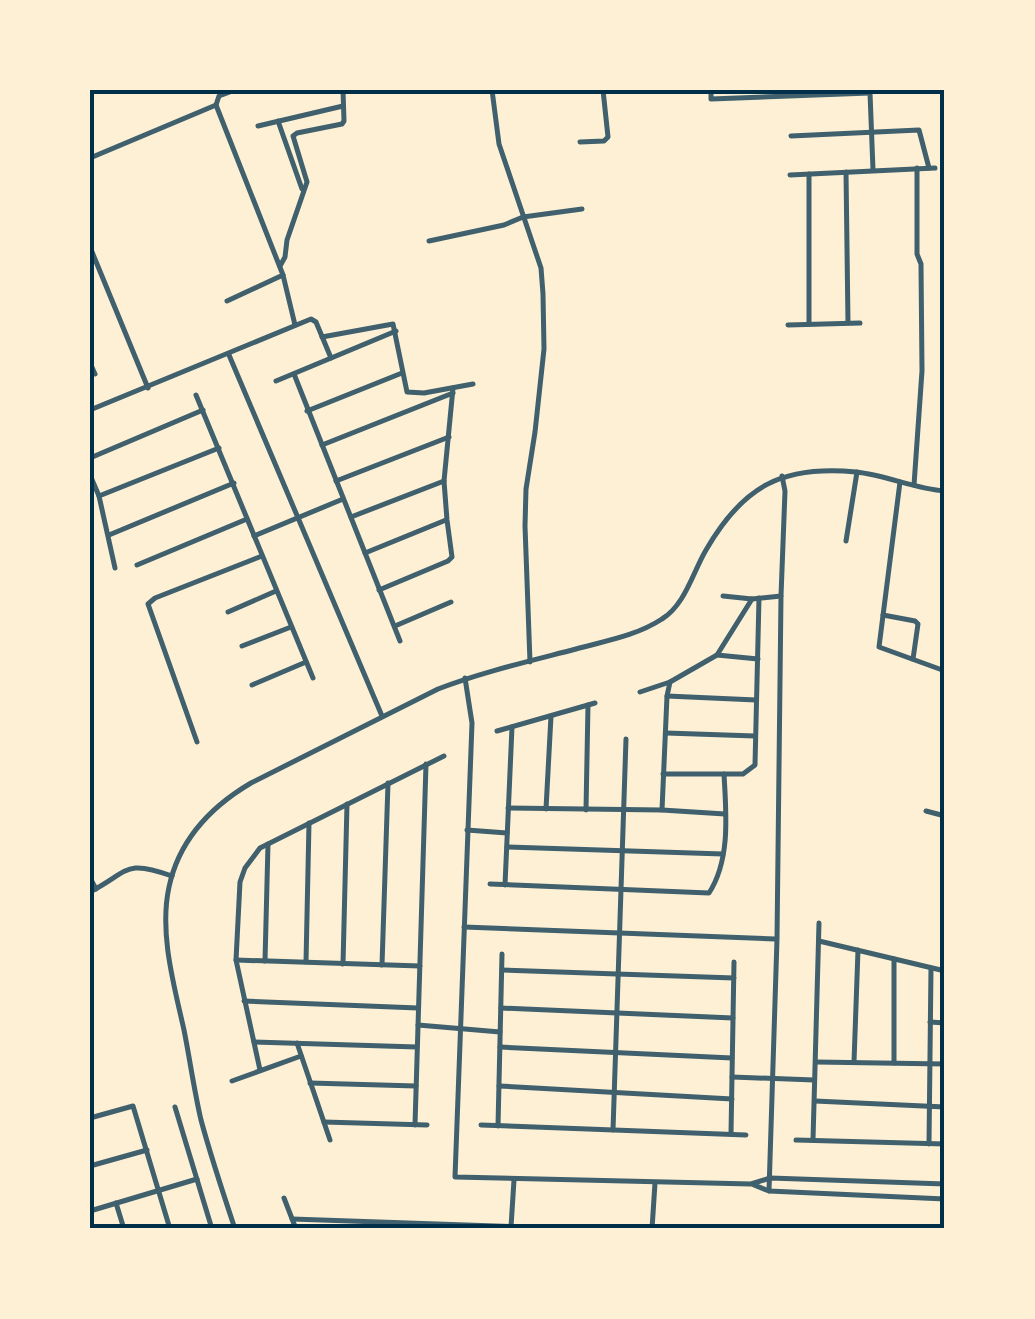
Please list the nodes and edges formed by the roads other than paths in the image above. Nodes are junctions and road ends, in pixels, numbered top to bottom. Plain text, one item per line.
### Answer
1 (234, 90) edge
2 (343, 90) edge
3 (492, 90) edge
4 (604, 90) edge
5 (711, 90) edge
6 (870, 92) edge
7 (216, 105) junction
8 (342, 106) junction
9 (278, 122) junction
10 (258, 126) dead end
11 (872, 132) junction
12 (791, 136) dead end
13 (580, 142) dead end
14 (90, 158) edge
15 (917, 168) junction
16 (873, 170) junction
17 (846, 172) junction
18 (790, 174) dead end
19 (809, 174) junction
20 (303, 192) junction
21 (582, 210) dead end
22 (523, 218) junction
23 (429, 241) dead end
24 (91, 250) edge
25 (280, 266) junction
26 (283, 276) junction
27 (227, 301) dead end
28 (860, 322) dead end
29 (848, 323) junction
30 (788, 324) dead end
31 (809, 324) junction
32 (294, 325) junction
33 (396, 331) junction
34 (322, 337) junction
35 (228, 355) junction
36 (331, 358) junction
37 (90, 363) edge
38 (402, 372) junction
39 (95, 374) dead end
40 (294, 374) junction
41 (276, 381) dead end
42 (472, 384) dead end
43 (148, 388) junction
44 (453, 390) junction
45 (196, 395) dead end
46 (90, 410) edge
47 (203, 410) junction
48 (307, 411) junction
49 (450, 437) junction
50 (322, 445) junction
51 (218, 448) junction
52 (90, 458) edge
53 (856, 474) junction
54 (90, 475) edge
55 (782, 477) junction
56 (444, 480) junction
57 (336, 482) junction
58 (234, 483) junction
59 (900, 483) junction
60 (914, 485) junction
61 (945, 491) edge
62 (99, 496) junction
63 (343, 498) junction
64 (352, 517) junction
65 (298, 518) junction
66 (248, 519) junction
67 (446, 520) junction
68 (108, 535) junction
69 (254, 536) junction
70 (846, 541) dead end
71 (365, 554) junction
72 (262, 556) junction
73 (137, 565) dead end
74 (115, 568) dead end
75 (380, 590) junction
76 (276, 591) junction
77 (723, 596) dead end
78 (781, 596) junction
79 (756, 598) junction
80 (451, 602) dead end
81 (228, 612) dead end
82 (883, 615) junction
83 (395, 626) junction
84 (291, 627) junction
85 (400, 641) dead end
86 (242, 646) dead end
87 (717, 655) junction
88 (758, 659) junction
89 (913, 659) junction
90 (306, 662) junction
91 (530, 662) junction
92 (945, 670) edge
93 (313, 678) dead end
94 (465, 678) junction
95 (670, 682) junction
96 (252, 685) dead end
97 (640, 692) dead end
98 (667, 696) junction
99 (756, 700) junction
100 (382, 716) junction
101 (552, 716) junction
102 (512, 727) junction
103 (498, 731) dead end
104 (666, 733) junction
105 (756, 736) junction
106 (626, 738) dead end
107 (197, 742) dead end
108 (444, 756) dead end
109 (426, 764) junction
110 (663, 774) junction
111 (724, 774) junction
112 (388, 784) junction
113 (347, 804) junction
114 (508, 808) junction
115 (546, 810) junction
116 (586, 810) junction
117 (662, 810) junction
118 (926, 811) dead end
119 (624, 812) junction
120 (726, 814) junction
121 (945, 816) edge
122 (309, 824) junction
123 (467, 830) junction
124 (507, 833) junction
125 (268, 844) junction
126 (506, 847) junction
127 (622, 851) junction
128 (724, 854) junction
129 (172, 876) junction
130 (90, 878) edge
131 (490, 884) dead end
132 (505, 885) junction
133 (621, 889) junction
134 (93, 891) edge
135 (819, 923) dead end
136 (464, 927) junction
137 (620, 933) junction
138 (777, 939) junction
139 (819, 941) junction
140 (858, 950) junction
141 (502, 954) dead end
142 (894, 959) junction
143 (236, 960) junction
144 (264, 961) junction
145 (306, 962) junction
146 (734, 962) dead end
147 (344, 964) junction
148 (382, 965) junction
149 (420, 966) junction
150 (931, 968) junction
151 (502, 970) junction
152 (945, 971) edge
153 (618, 974) junction
154 (734, 978) junction
155 (244, 1001) junction
156 (418, 1008) junction
157 (501, 1008) junction
158 (617, 1013) junction
159 (733, 1018) junction
160 (930, 1022) junction
161 (945, 1023) edge
162 (418, 1025) junction
163 (460, 1027) junction
164 (500, 1032) junction
165 (254, 1042) junction
166 (297, 1044) junction
167 (417, 1047) junction
168 (500, 1047) junction
169 (616, 1052) junction
170 (301, 1056) junction
171 (732, 1058) junction
172 (816, 1062) junction
173 (854, 1062) junction
174 (894, 1063) junction
175 (930, 1064) junction
176 (945, 1064) edge
177 (260, 1070) junction
178 (732, 1077) junction
179 (774, 1079) junction
180 (232, 1080) dead end
181 (815, 1080) junction
182 (310, 1083) junction
183 (416, 1086) junction
184 (499, 1086) junction
185 (614, 1092) junction
186 (732, 1098) junction
187 (814, 1101) junction
188 (175, 1106) dead end
189 (930, 1106) junction
190 (945, 1107) edge
191 (90, 1118) edge
192 (324, 1122) junction
193 (415, 1125) junction
194 (427, 1125) dead end
195 (481, 1125) dead end
196 (498, 1126) junction
197 (613, 1130) junction
198 (731, 1135) junction
199 (746, 1136) dead end
200 (330, 1140) dead end
201 (796, 1140) dead end
202 (814, 1140) junction
203 (929, 1144) junction
204 (945, 1144) edge
205 (147, 1150) junction
206 (90, 1166) edge
207 (197, 1178) junction
208 (770, 1178) junction
209 (514, 1179) junction
210 (655, 1183) junction
211 (751, 1184) junction
212 (945, 1184) edge
213 (159, 1190) junction
214 (770, 1192) junction
215 (284, 1198) dead end
216 (945, 1199) edge
217 (116, 1203) junction
218 (90, 1211) edge
219 (292, 1218) junction
220 (512, 1226) junction
221 (493, 1227) edge
222 (533, 1228) edge
223 (124, 1229) edge
224 (170, 1229) edge
225 (212, 1229) edge
226 (235, 1229) edge
227 (296, 1229) edge
228 (574, 1229) edge
229 (652, 1229) edge

1 - 7 street
2 - 8 street
3 - 22 street
4 - 13 street
5 - 6 street
6 - 11 street
7 - 14 street
7 - 25 street
8 - 9 street
8 - 20 street
9 - 10 street
9 - 20 street
11 - 12 street
11 - 15 street
11 - 16 street
15 - 16 street
15 - 60 street
16 - 17 street
17 - 19 street
17 - 29 street
18 - 19 street
19 - 31 street
20 - 25 street
21 - 22 street
22 - 23 street
22 - 91 street
24 - 43 street
25 - 26 street
26 - 27 street
26 - 32 street
28 - 29 street
29 - 31 street
30 - 31 street
32 - 34 street
32 - 35 street
33 - 34 street
33 - 36 street
33 - 38 street
34 - 36 street
35 - 43 street
35 - 65 street
36 - 40 street
37 - 39 street
38 - 44 street
38 - 48 street
40 - 41 street
40 - 48 street
42 - 44 street
43 - 46 street
44 - 49 street
44 - 50 street
45 - 47 street
47 - 51 street
47 - 52 street
48 - 50 street
49 - 56 street
49 - 57 street
50 - 57 street
51 - 58 street
51 - 62 street
53 - 55 street
53 - 59 street
53 - 70 street
54 - 62 street
55 - 78 street
55 - 91 street
56 - 64 street
56 - 67 street
57 - 63 street
58 - 66 street
58 - 68 street
59 - 60 street
59 - 82 street
60 - 61 street
62 - 68 street
63 - 64 street
63 - 65 street
64 - 71 street
65 - 69 street
65 - 100 street
66 - 69 street
66 - 73 street
67 - 71 street
67 - 75 street
68 - 74 street
69 - 72 street
71 - 75 street
72 - 76 street
72 - 107 street
75 - 83 street
76 - 81 street
76 - 84 street
77 - 79 street
78 - 79 street
78 - 138 street
79 - 87 street
79 - 88 street
80 - 83 street
82 - 89 street
82 - 89 street
83 - 85 street
84 - 86 street
84 - 90 street
87 - 88 street
87 - 95 street
88 - 99 street
89 - 92 street
90 - 93 street
90 - 96 street
91 - 94 street
94 - 100 street
94 - 123 street
95 - 97 street
95 - 98 street
98 - 99 street
98 - 104 street
99 - 105 street
100 - 129 street
101 - 102 street
101 - 115 street
101 - 116 street
102 - 103 street
102 - 114 street
104 - 105 street
104 - 110 street
105 - 111 street
106 - 119 street
108 - 109 street
109 - 112 street
109 - 149 street
110 - 111 street
110 - 117 street
111 - 120 street
112 - 113 street
112 - 148 street
113 - 122 street
113 - 147 street
114 - 115 street
114 - 124 street
115 - 116 street
116 - 119 street
117 - 119 street
117 - 120 street
118 - 121 street
119 - 127 street
120 - 128 street
122 - 125 street
122 - 145 street
123 - 124 street
123 - 136 street
124 - 126 street
125 - 143 street
125 - 144 street
126 - 127 street
126 - 132 street
127 - 128 street
127 - 133 street
128 - 133 street
129 - 134 street
129 - 226 street
130 - 134 street
131 - 132 street
132 - 133 street
133 - 137 street
135 - 139 street
136 - 137 street
136 - 163 street
137 - 138 street
137 - 153 street
138 - 179 street
139 - 140 street
139 - 172 street
140 - 142 street
140 - 173 street
141 - 151 street
142 - 150 street
142 - 174 street
143 - 144 street
143 - 155 street
144 - 145 street
145 - 147 street
146 - 154 street
147 - 148 street
148 - 149 street
149 - 156 street
150 - 152 street
150 - 160 street
151 - 153 street
151 - 157 street
153 - 154 street
153 - 158 street
154 - 159 street
155 - 156 street
155 - 165 street
156 - 162 street
157 - 158 street
157 - 164 street
158 - 159 street
158 - 169 street
159 - 171 street
160 - 161 street
160 - 175 street
162 - 163 street
162 - 167 street
163 - 164 street
163 - 209 street
164 - 168 street
165 - 166 street
165 - 177 street
166 - 167 street
166 - 170 street
167 - 183 street
168 - 169 street
168 - 184 street
169 - 171 street
169 - 185 street
170 - 177 street
170 - 182 street
171 - 178 street
172 - 173 street
172 - 181 street
173 - 174 street
174 - 175 street
175 - 176 street
175 - 189 street
177 - 180 street
178 - 179 street
178 - 186 street
179 - 181 street
179 - 208 street
181 - 187 street
182 - 183 street
182 - 192 street
183 - 193 street
184 - 185 street
184 - 196 street
185 - 186 street
185 - 197 street
186 - 198 street
187 - 189 street
187 - 202 street
188 - 207 street
189 - 190 street
189 - 203 street
191 - 205 street
192 - 193 street
192 - 200 street
193 - 194 street
195 - 196 street
196 - 197 street
197 - 198 street
198 - 199 street
201 - 202 street
202 - 203 street
203 - 204 street
205 - 206 street
205 - 213 street
207 - 213 street
207 - 225 street
208 - 211 street
208 - 212 street
208 - 214 street
209 - 210 street
209 - 220 street
210 - 211 street
210 - 229 street
211 - 214 street
213 - 217 street
213 - 224 street
214 - 216 street
215 - 219 street
217 - 218 street
217 - 223 street
219 - 221 street
219 - 227 street
220 - 221 street
220 - 222 street
222 - 228 street

